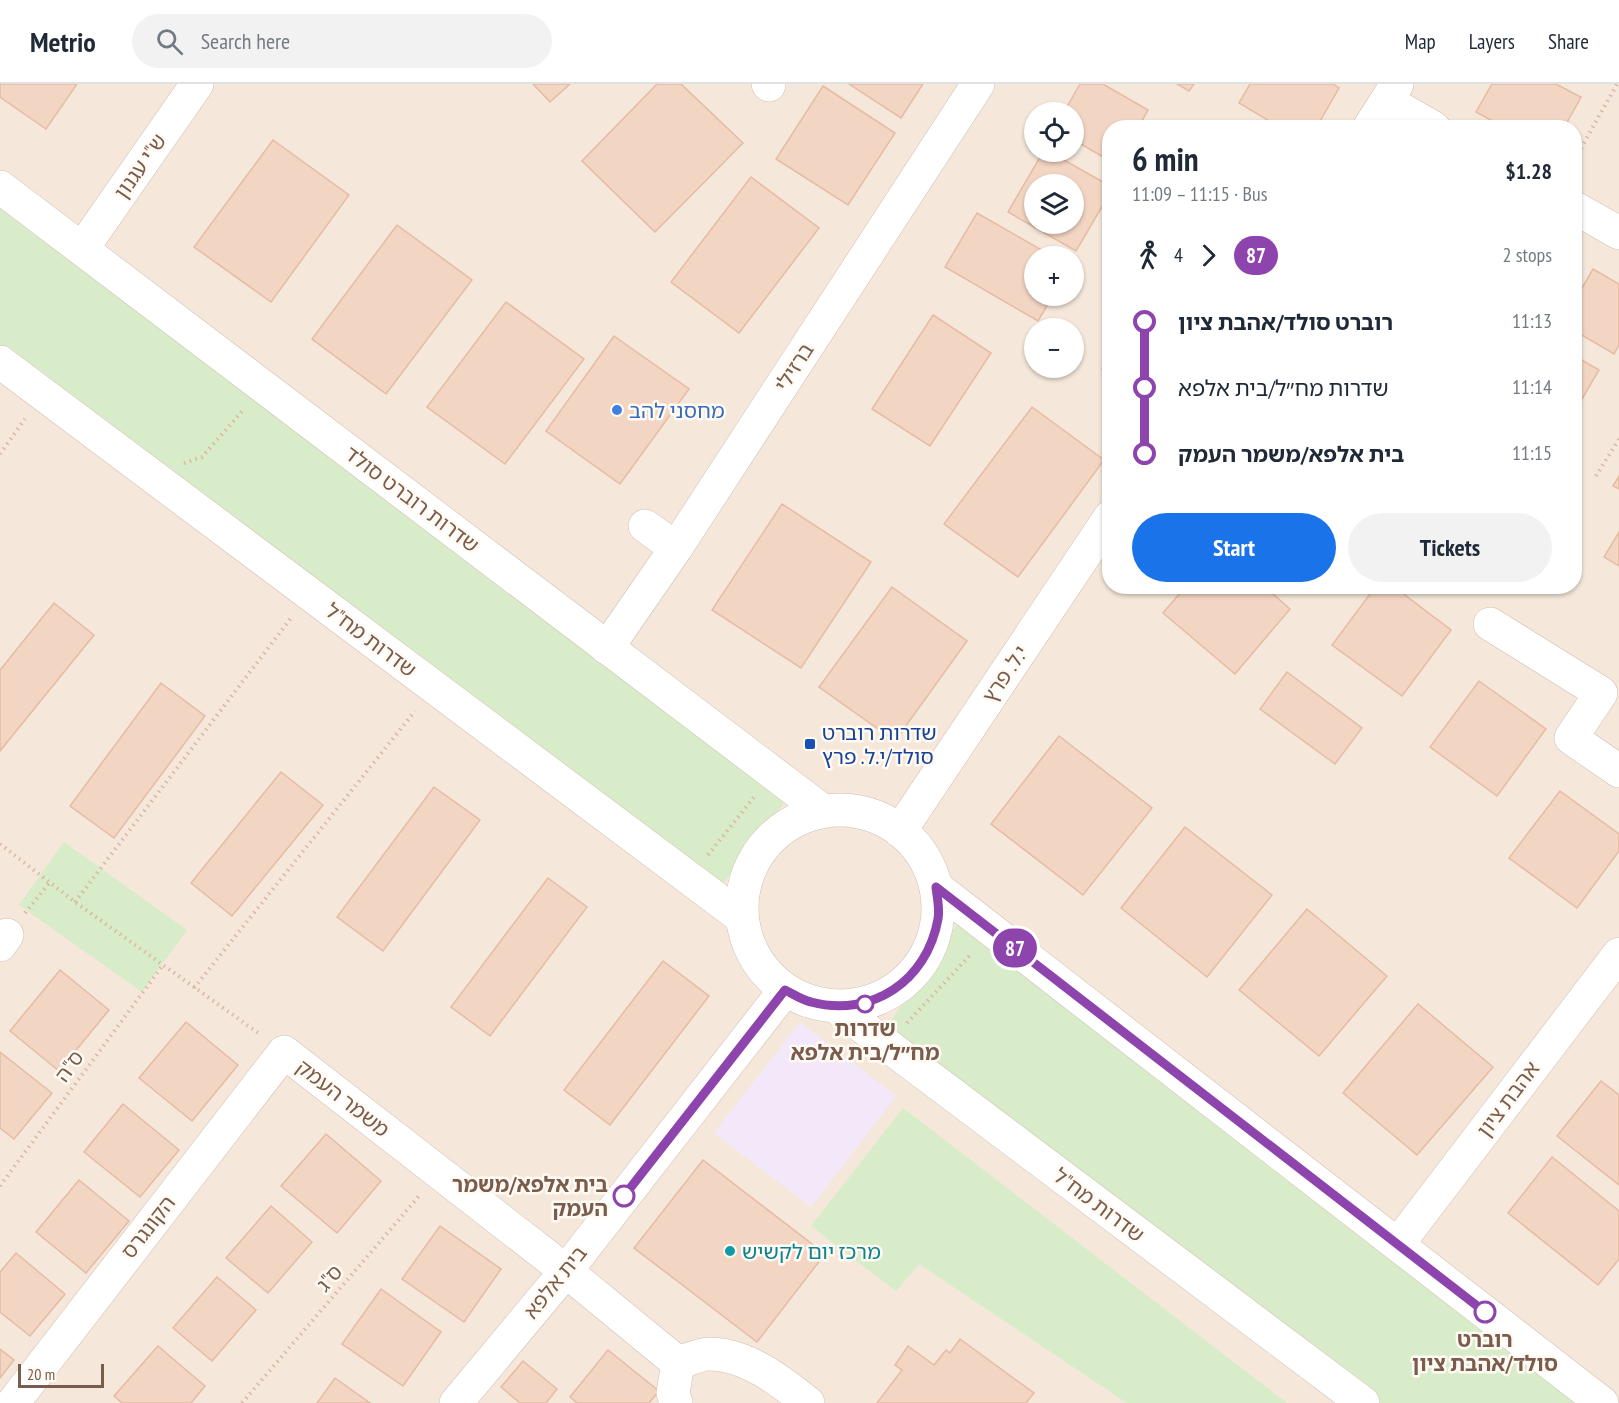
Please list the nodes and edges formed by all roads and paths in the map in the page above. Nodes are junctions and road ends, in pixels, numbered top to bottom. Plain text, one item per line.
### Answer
1 (197, 84) edge
2 (978, 84) edge
3 (1617, 84) edge
4 (1392, 92) edge
5 (1374, 120) edge
6 (1425, 120) edge
7 (1582, 146) edge
8 (0, 187) edge
9 (1582, 212) edge
10 (1619, 233) edge
11 (82, 249) junction
12 (0, 362) edge
13 (263, 386) junction
14 (43, 394) junction
15 (1619, 439) edge
16 (0, 454) edge
17 (149, 474) junction
18 (1596, 476) dead end
19 (645, 526) dead end
20 (1102, 529) edge
21 (676, 548) junction
22 (309, 594) junction
23 (1490, 624) dead end
24 (607, 648) junction
25 (434, 687) junction
26 (1619, 771) edge
27 (756, 794) dead end
28 (823, 811) junction
29 (900, 831) junction
30 (0, 844) edge
31 (689, 878) junction
32 (50, 882) junction
33 (936, 887) junction
34 (75, 902) junction
35 (741, 917) junction
36 (4, 940) edge
37 (972, 953) dead end
38 (1619, 954) edge
39 (163, 965) junction
40 (194, 988) junction
41 (785, 990) junction
42 (835, 1006) junction
43 (887, 1045) junction
44 (284, 1052) junction
45 (439, 1173) junction
46 (0, 1186) edge
47 (1398, 1244) junction
48 (566, 1270) junction
49 (678, 1363) junction
50 (13, 1403) edge
51 (242, 1403) edge
52 (456, 1403) edge
53 (676, 1403) edge
54 (808, 1403) edge
55 (1363, 1403) edge
56 (1602, 1403) edge

1 - 11 street, ש"י עגנון
2 - 21 street, ברזילי
3 - 7 path
4 - 5 street
4 - 6 street
8 - 11 street, שדרות רוברט סולד
9 - 10 street
11 - 13 street, שדרות רוברט סולד
12 - 14 street, שדרות מח"ל
13 - 17 path
13 - 24 street, שדרות רוברט סולד
14 - 16 path
14 - 17 street, שדרות מח"ל
15 - 18 path
17 - 22 street, שדרות מח"ל
19 - 21 street
20 - 29 street, י.ל. פרץ
21 - 24 street, ברזילי
22 - 25 street, שדרות מח"ל
22 - 34 path
23 - 26 street
24 - 28 street, שדרות רוברט סולד
25 - 31 street, שדרות מח"ל
25 - 40 path
27 - 31 path
28 - 29 street
28 - 35 street
29 - 33 street
30 - 32 path, משמר העמק
31 - 35 street, שדרות מח"ל
32 - 34 path, משמר העמק
32 - 36 path
33 - 42 street
33 - 47 street
34 - 39 path, משמר העמק
35 - 41 street
37 - 43 path
38 - 47 street, אהבת ציון
39 - 40 path, משמר העמק
39 - 46 path, ס"ה
40 - 44 path, משמר העמק
41 - 42 street
41 - 48 street, בית אלפא
42 - 43 street, שדרות מח"ל
43 - 55 street, שדרות מח"ל
44 - 45 street, משמר העמק
44 - 50 street, הקונגרס
45 - 48 street, משמר העמק
45 - 51 path, ס"ג
47 - 56 street
48 - 49 street, משמר העמק
48 - 52 street, בית אלפא
49 - 53 street
49 - 54 street

